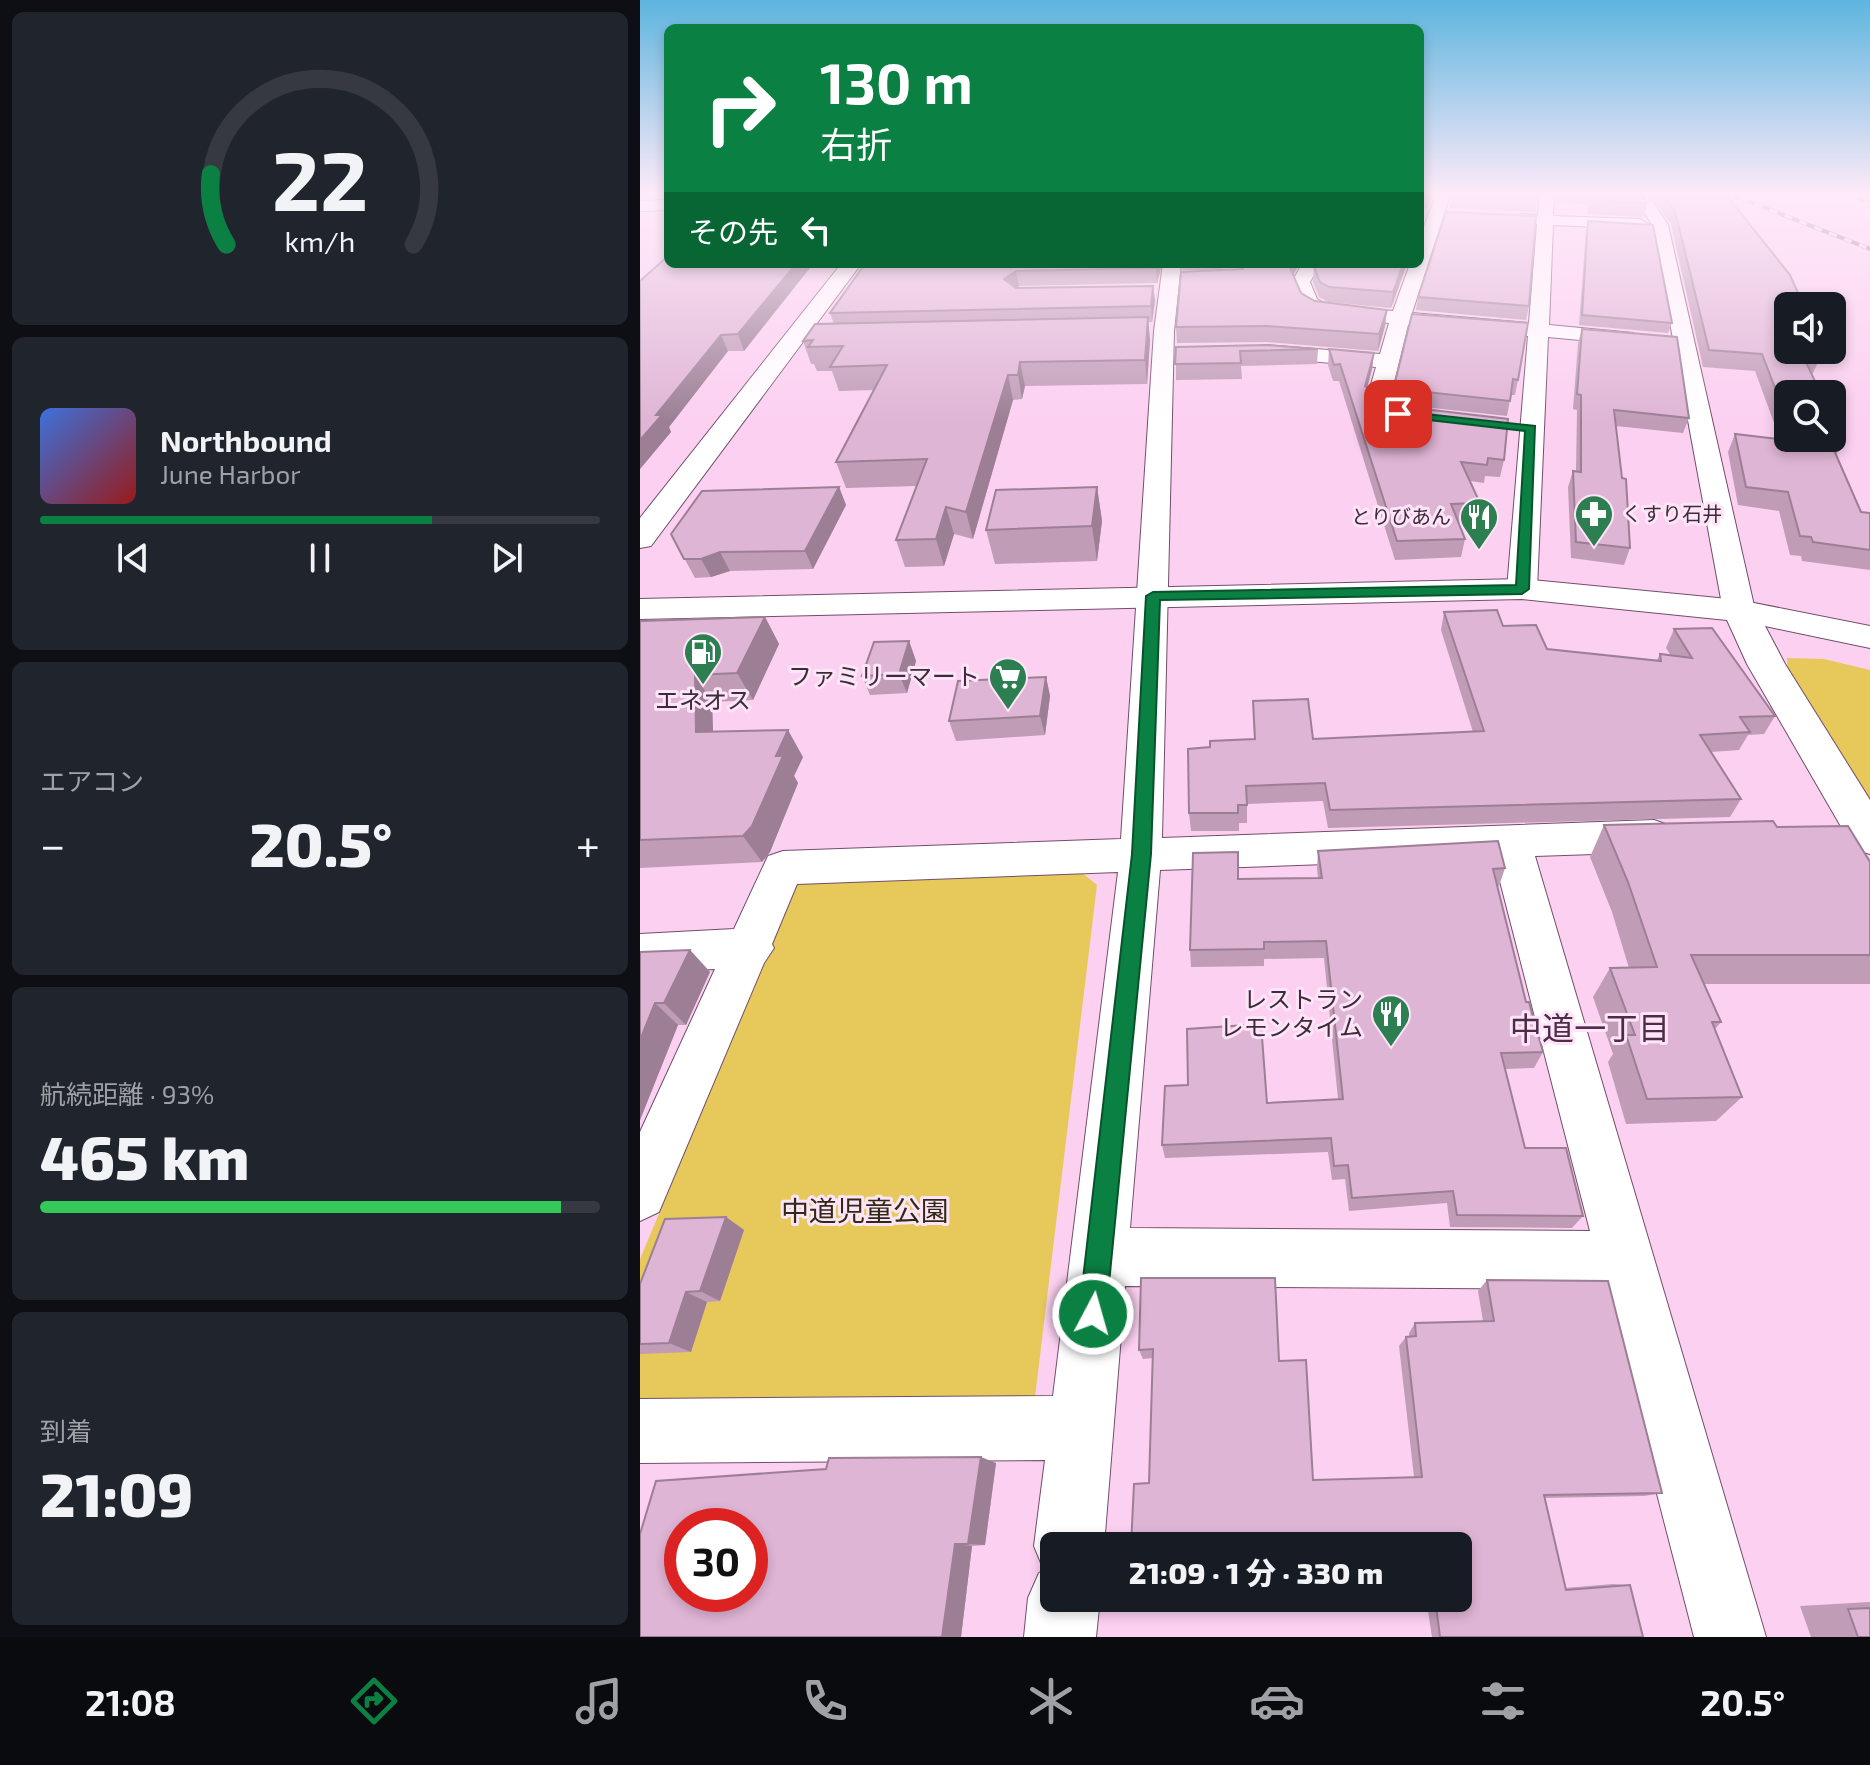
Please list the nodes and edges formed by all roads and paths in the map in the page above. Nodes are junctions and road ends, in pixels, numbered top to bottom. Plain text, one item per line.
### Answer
1 (848, 268) edge
2 (1309, 268) edge
3 (1418, 268) edge
4 (1544, 268) edge
5 (1669, 268) edge
6 (1169, 281) edge
7 (1400, 318) junction
8 (1541, 331) junction
9 (826, 338) edge
10 (795, 339) junction
11 (1685, 343) junction
12 (1237, 352) edge
13 (1389, 361) junction
14 (1442, 419) edge
15 (640, 539) edge
16 (1522, 589) junction
17 (1153, 596) junction
18 (640, 609) edge
19 (1739, 610) junction
20 (1870, 637) edge
21 (1820, 833) edge
22 (1868, 834) edge
23 (1696, 835) edge
24 (1510, 840) junction
25 (1141, 854) junction
26 (751, 948) junction
27 (640, 953) edge
28 (640, 1193) edge
29 (1098, 1257) junction
30 (1625, 1260) junction
31 (1081, 1428) junction
32 (640, 1431) edge
33 (1070, 1532) edge
34 (1063, 1612) edge
35 (1060, 1637) edge
36 (1730, 1637) edge

1 - 10 street
2 - 7 street
3 - 7 street
4 - 8 street
5 - 11 street
6 - 17 street
7 - 8 street
7 - 13 street
8 - 11 street
8 - 16 street
9 - 10 street
10 - 15 street
11 - 19 street
12 - 13 street
13 - 14 street
16 - 17 street
16 - 19 street
17 - 18 street
17 - 25 street
19 - 20 street
19 - 22 street
21 - 22 street
23 - 24 street
24 - 25 street
24 - 30 street
25 - 26 street
25 - 29 street
26 - 27 street
26 - 28 street
29 - 30 street
29 - 31 street
30 - 36 street
31 - 32 street
31 - 33 street
34 - 35 street

